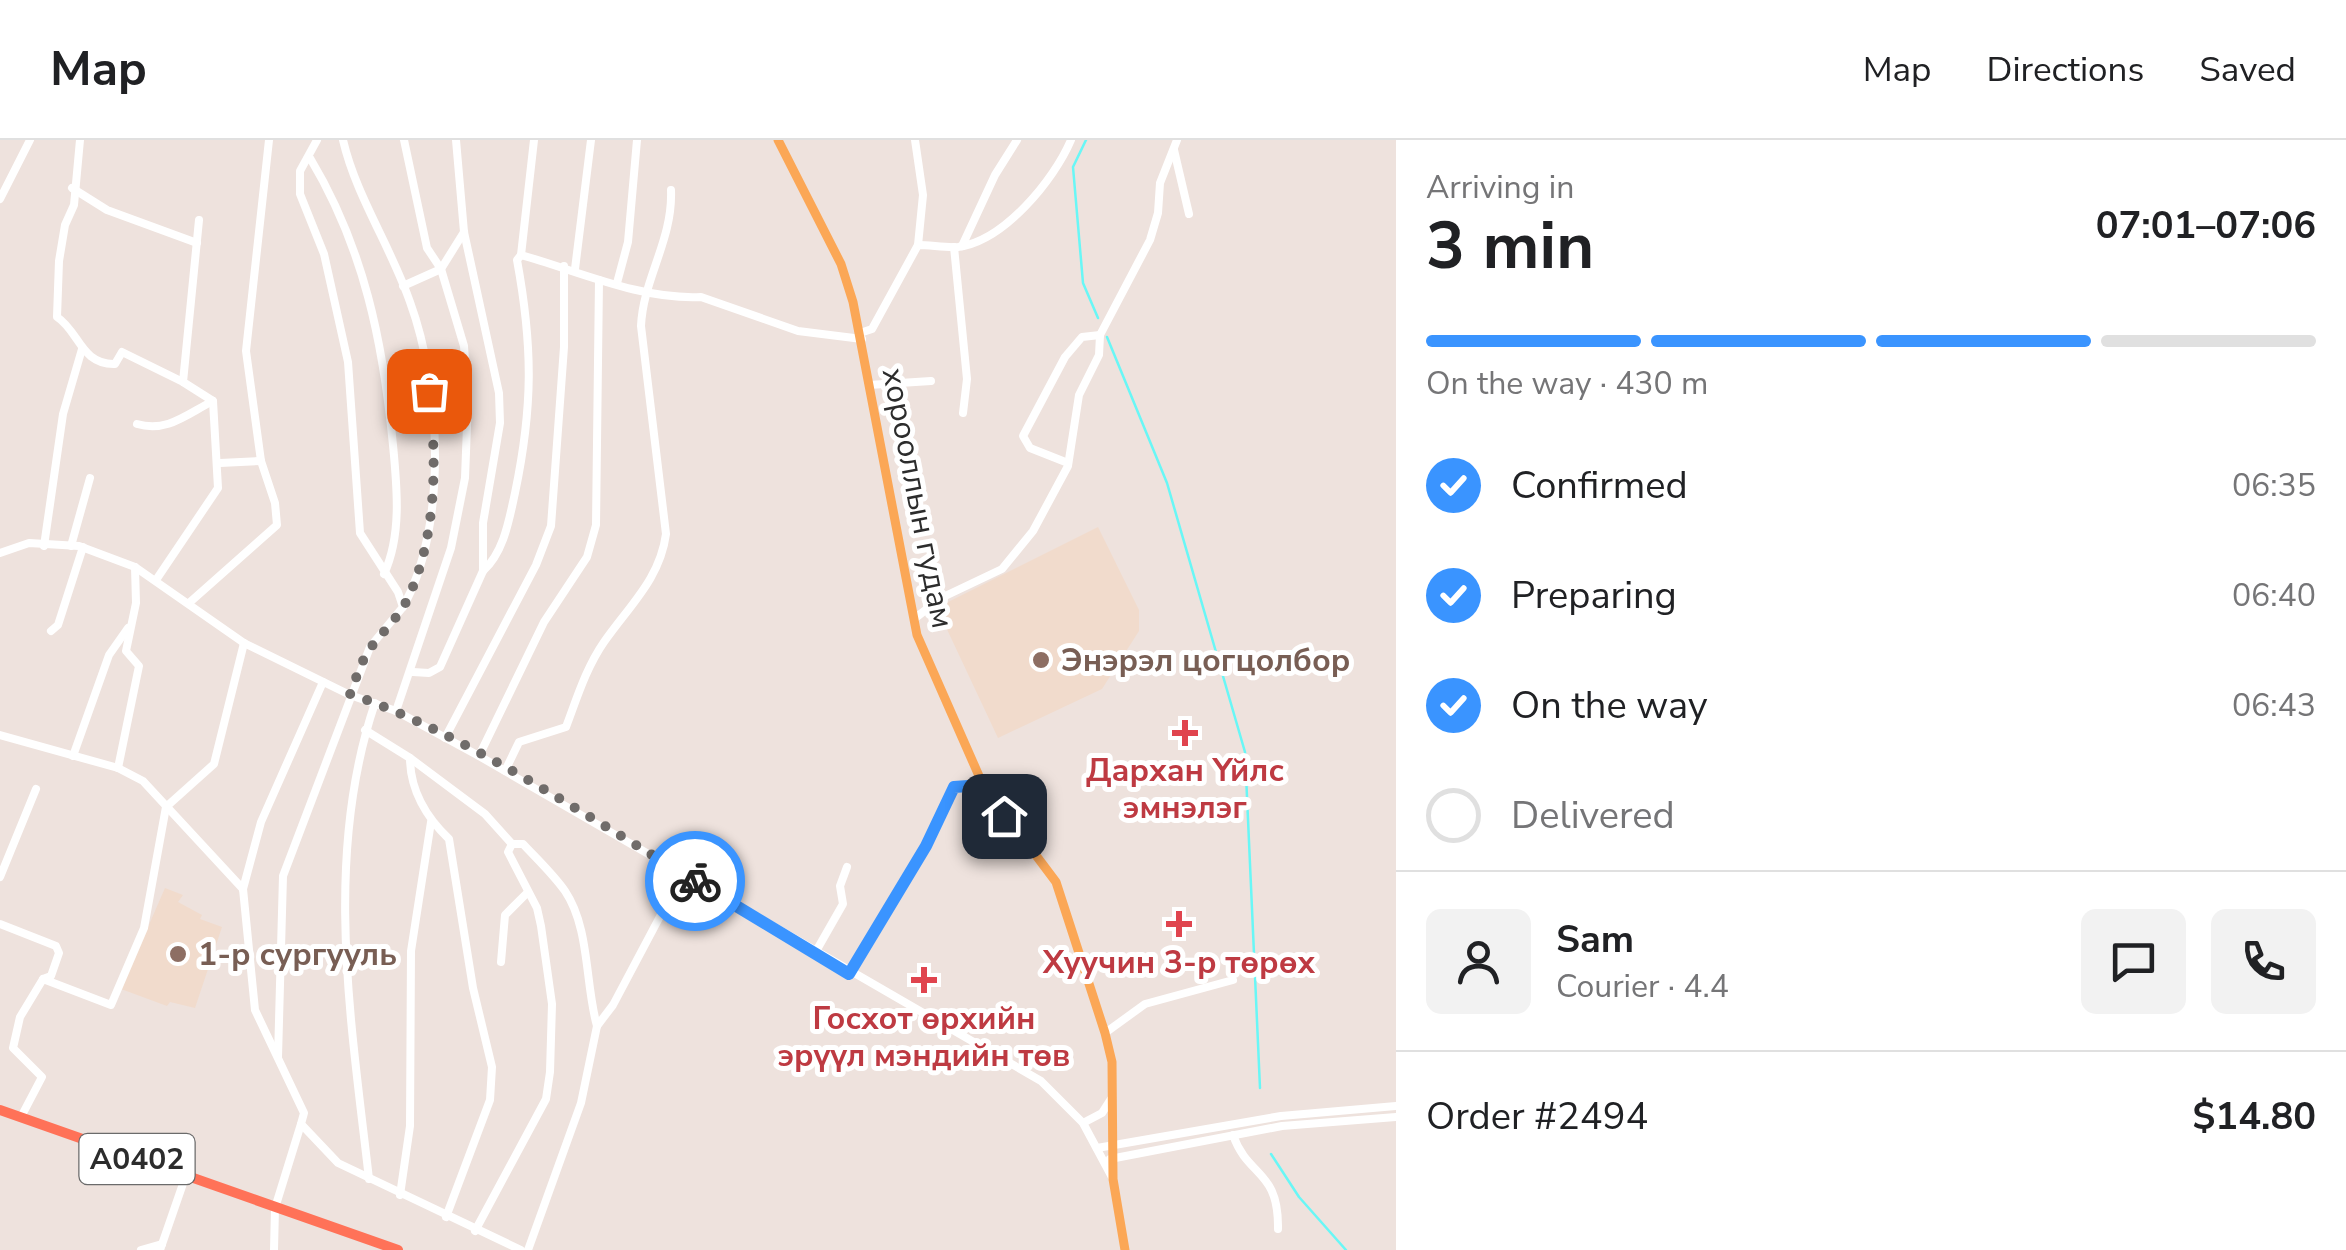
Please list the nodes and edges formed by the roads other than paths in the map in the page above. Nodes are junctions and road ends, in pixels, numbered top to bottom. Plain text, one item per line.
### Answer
1 (30, 140) edge
2 (80, 140) edge
3 (269, 140) edge
4 (318, 140) edge
5 (343, 140) edge
6 (404, 140) edge
7 (456, 140) edge
8 (534, 140) edge
9 (592, 140) edge
10 (637, 140) edge
11 (778, 140) edge
12 (915, 140) edge
13 (1017, 140) edge
14 (1071, 140) edge
15 (1175, 144) edge
16 (310, 158) junction
17 (72, 188) junction
18 (672, 190) dead end
19 (0, 199) edge
20 (1189, 214) dead end
21 (199, 220) dead end
22 (464, 232) junction
23 (197, 243) junction
24 (918, 245) junction
25 (958, 247) junction
26 (522, 255) junction
27 (564, 266) junction
28 (440, 269) junction
29 (575, 269) junction
30 (599, 280) junction
31 (618, 283) junction
32 (404, 286) junction
33 (644, 290) junction
34 (1100, 335) junction
35 (861, 336) junction
36 (82, 349) junction
37 (930, 380) dead end
38 (182, 382) junction
39 (869, 386) junction
40 (212, 401) junction
41 (964, 414) dead end
42 (138, 424) dead end
43 (261, 461) junction
44 (1068, 462) junction
45 (220, 463) junction
46 (90, 478) dead end
47 (44, 546) junction
48 (71, 546) junction
49 (83, 547) junction
50 (0, 553) edge
51 (135, 567) junction
52 (483, 572) junction
53 (384, 574) junction
54 (156, 580) junction
55 (189, 603) junction
56 (402, 607) junction
57 (914, 619) junction
58 (132, 622) junction
59 (51, 632) dead end
60 (244, 643) junction
61 (412, 672) junction
62 (323, 682) junction
63 (350, 694) junction
64 (375, 703) junction
65 (396, 712) junction
66 (365, 730) junction
67 (0, 735) edge
68 (445, 738) junction
69 (73, 756) junction
70 (479, 756) junction
71 (410, 758) junction
72 (118, 768) junction
73 (506, 771) junction
74 (983, 785) junction
75 (36, 789) dead end
76 (166, 807) junction
77 (431, 822) junction
78 (512, 844) junction
79 (4, 856) edge
80 (847, 867) dead end
81 (683, 874) junction
82 (0, 878) edge
83 (244, 890) junction
84 (528, 892) junction
85 (0, 924) edge
86 (815, 953) junction
87 (501, 962) dead end
88 (849, 974) junction
89 (43, 979) junction
90 (1233, 980) dead end
91 (597, 1026) junction
92 (1105, 1033) junction
93 (278, 1057) junction
94 (1113, 1095) junction
95 (1396, 1106) edge
96 (0, 1110) edge
97 (1396, 1117) edge
98 (21, 1118) junction
99 (1083, 1122) junction
100 (301, 1124) junction
101 (1232, 1135) junction
102 (1112, 1144) junction
103 (1096, 1148) junction
104 (1114, 1158) junction
105 (1102, 1162) junction
106 (186, 1176) junction
107 (369, 1179) junction
108 (1113, 1179) junction
109 (400, 1195) junction
110 (275, 1208) junction
111 (446, 1217) junction
112 (1278, 1230) dead end
113 (475, 1231) junction
114 (161, 1247) edge
115 (140, 1250) edge
116 (274, 1250) edge
117 (398, 1250) edge
118 (524, 1250) edge
119 (1125, 1250) edge

1 - 19 street
2 - 17 street
3 - 43 street
4 - 16 street
5 - 32 street
6 - 28 street
7 - 22 street
8 - 26 street
9 - 29 street
10 - 31 street
11 - 35 main road, хорооллын гудам
12 - 24 street
13 - 25 street
14 - 25 street
15 - 20 street
15 - 34 street
16 - 53 street
16 - 53 street
17 - 23 street
17 - 36 street
18 - 33 street
21 - 23 street
22 - 28 street
22 - 52 street
23 - 38 street
24 - 25 street
24 - 35 street
25 - 41 street
26 - 27 street
26 - 52 street
27 - 29 street
27 - 68 street
28 - 32 street
28 - 61 street
29 - 30 street
30 - 31 street
30 - 70 street
31 - 33 street
32 - 56 street
33 - 35 street
33 - 73 street
34 - 44 street
34 - 44 street
35 - 39 main road, хорооллын гудам
36 - 38 street
36 - 47 street
37 - 39 street
38 - 40 street
39 - 57 main road, хорооллын гудам
40 - 42 street
40 - 45 street
43 - 45 street
43 - 55 street
44 - 57 street
45 - 54 street
46 - 48 street
47 - 48 street
47 - 50 street
48 - 49 street
49 - 51 street
49 - 59 street
51 - 54 street
51 - 58 street
52 - 61 street
53 - 56 street
54 - 55 street
55 - 60 street
56 - 63 street
57 - 74 main road, хорооллын гудам
58 - 69 street
58 - 72 street
60 - 62 street
60 - 76 street
61 - 65 street
62 - 63 street
62 - 83 street
63 - 64 street
63 - 93 street
64 - 65 street
64 - 66 street
65 - 68 street
66 - 71 street
66 - 107 street
67 - 69 street
68 - 70 street
69 - 72 street
70 - 73 street
71 - 77 street
71 - 78 street
72 - 76 street
73 - 81 street
74 - 88 street
74 - 92 main road, хорооллын гудам
75 - 79 street
76 - 83 street
76 - 89 street
77 - 109 street
77 - 111 street
78 - 84 street
78 - 91 street
79 - 82 street
80 - 86 street
81 - 86 street
81 - 91 street
83 - 93 street
84 - 87 street
84 - 113 street
85 - 89 street
86 - 88 street
88 - 99 street
89 - 98 street
90 - 92 street
91 - 118 street
92 - 94 main road, хорооллын гудам
93 - 100 street
94 - 99 street
94 - 102 main road, хорооллын гудам
95 - 102 street
96 - 98 highway, A0402
97 - 101 street
98 - 106 highway, A0402
99 - 103 street
100 - 107 street
100 - 110 street
101 - 104 street
101 - 112 street
102 - 103 street
102 - 104 main road, хорооллын гудам
103 - 105 street
104 - 105 street
104 - 108 main road, хорооллын гудам
105 - 108 street
106 - 110 highway, A0402
106 - 114 street
107 - 109 street
108 - 119 main road, хорооллын гудам
109 - 111 street
110 - 116 street
110 - 117 highway, A0402
111 - 113 street
113 - 118 street
114 - 115 street

